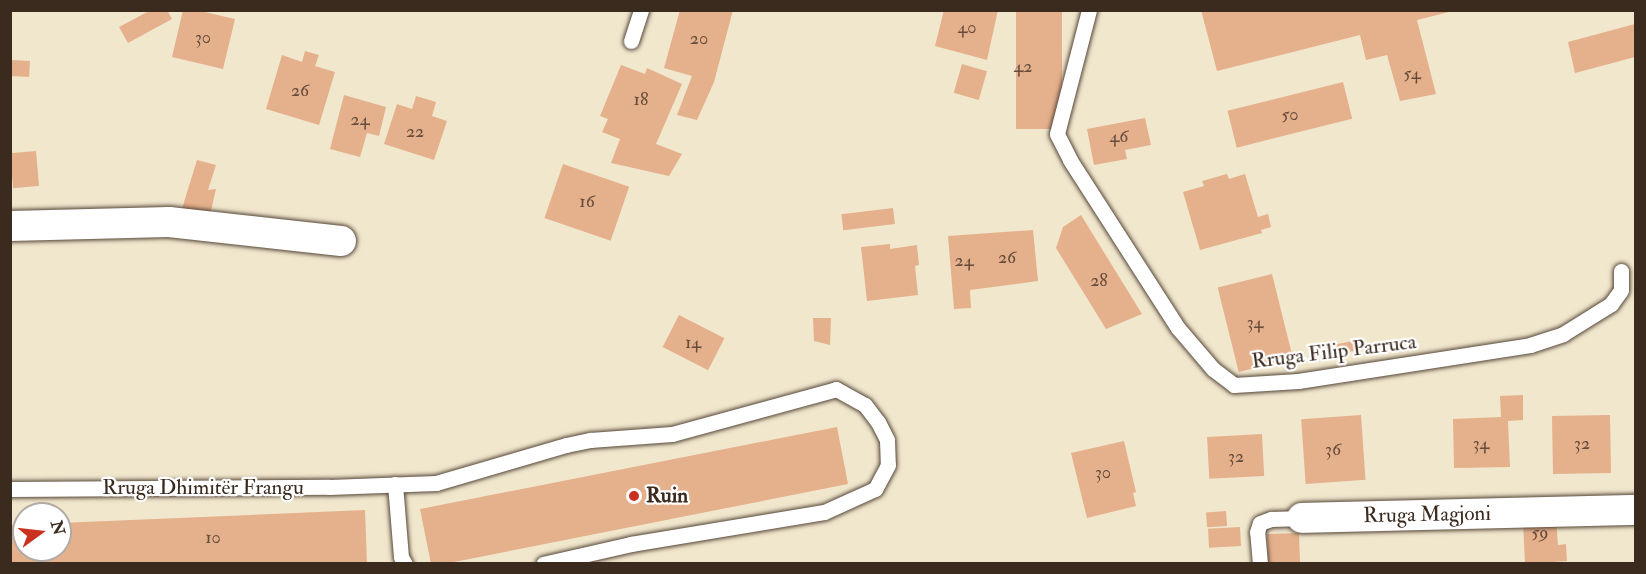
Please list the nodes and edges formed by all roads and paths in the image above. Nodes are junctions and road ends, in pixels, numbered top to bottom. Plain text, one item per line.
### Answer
1 (641, 10) edge
2 (1089, 10) edge
3 (631, 41) dead end
4 (10, 226) edge
5 (341, 240) dead end
6 (1621, 271) dead end
7 (394, 484) junction
8 (10, 489) edge
9 (1635, 510) edge
10 (1302, 518) joint
11 (405, 564) edge
12 (543, 564) edge
13 (1260, 564) edge

1 - 3 lane
2 - 6 lane, Rruga Filip Parruca
4 - 5 street
7 - 8 lane, Rruga Dhimitër Frangu
7 - 11 lane
7 - 12 lane, Rruga Dhimitër Frangu
9 - 10 street, Rruga Magjoni
10 - 13 lane, Rruga Magjoni

